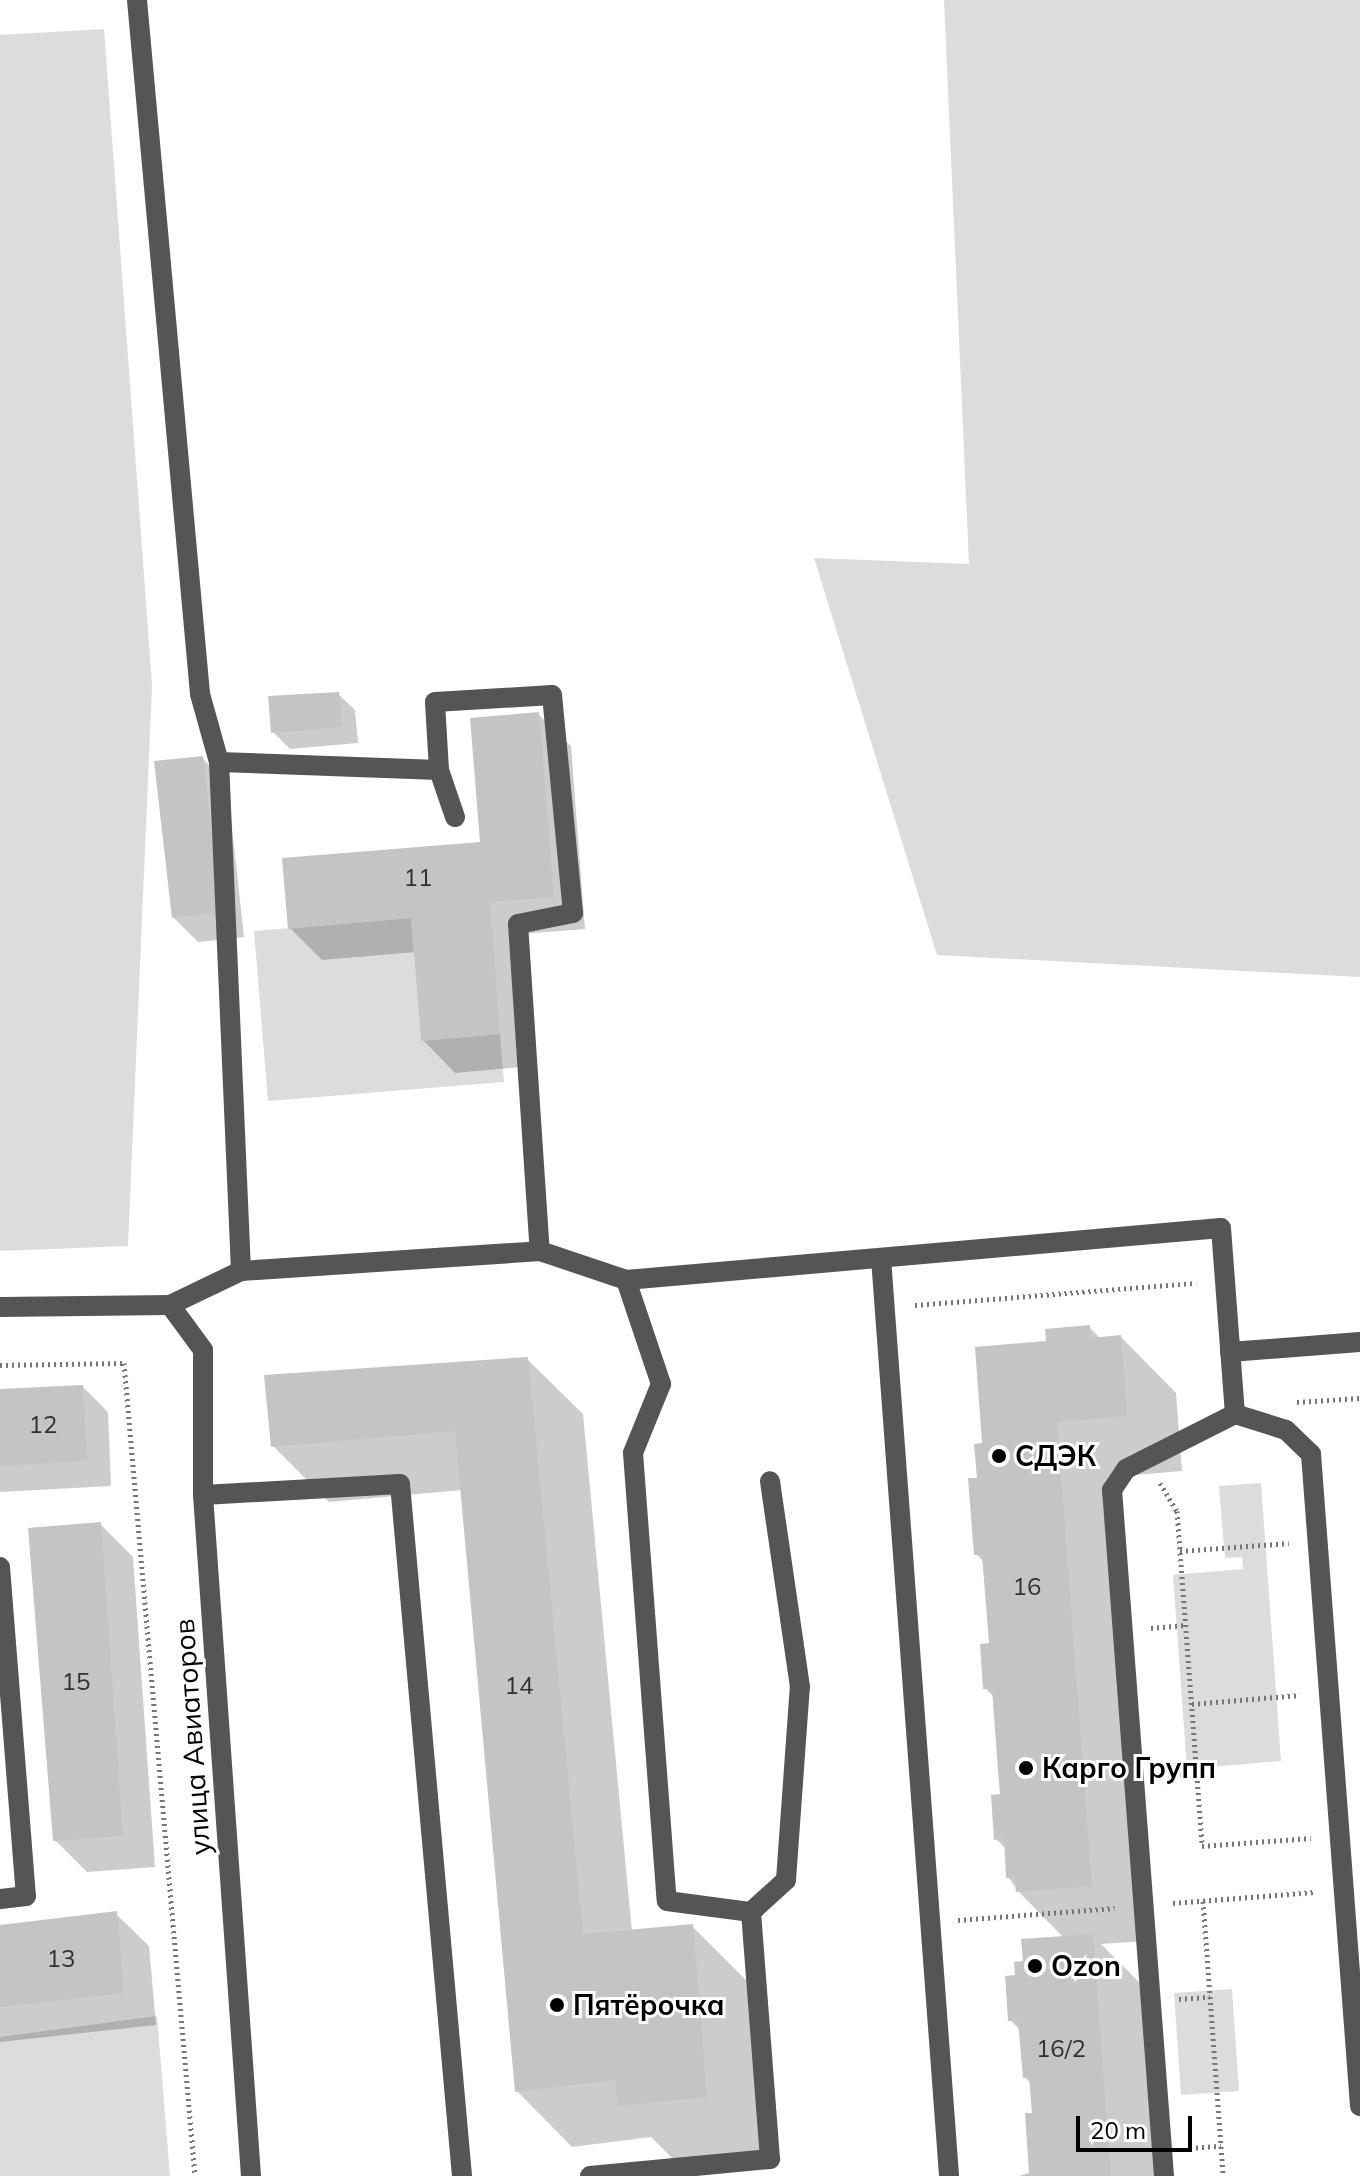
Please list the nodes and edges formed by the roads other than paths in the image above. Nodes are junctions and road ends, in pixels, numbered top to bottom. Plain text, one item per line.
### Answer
1 (137, 0) edge
2 (219, 762) junction
3 (439, 770) junction
4 (455, 817) dead end
5 (540, 1251) junction
6 (881, 1258) junction
7 (241, 1271) junction
8 (626, 1280) junction
9 (170, 1305) junction
10 (0, 1307) edge
11 (1360, 1342) edge
12 (1230, 1352) junction
13 (1235, 1414) junction
14 (770, 1481) dead end
15 (203, 1495) junction
16 (0, 1567) edge
17 (0, 1899) edge
18 (751, 1912) junction
19 (1354, 1955) edge
20 (1360, 2106) edge
21 (251, 2176) edge
22 (462, 2176) edge
23 (590, 2176) edge
24 (949, 2176) edge
25 (1164, 2176) edge

1 - 2 street
2 - 3 street
2 - 7 street
3 - 4 street
3 - 5 street
5 - 7 street
5 - 8 street
6 - 8 street
6 - 12 street
6 - 24 street
7 - 9 street
8 - 18 street
9 - 10 street
9 - 15 street, улица Авиаторов
11 - 12 street
12 - 13 street
13 - 19 street
13 - 25 street
14 - 18 street
15 - 21 street, улица Авиаторов
15 - 22 street
16 - 17 street
18 - 23 street
19 - 20 street

